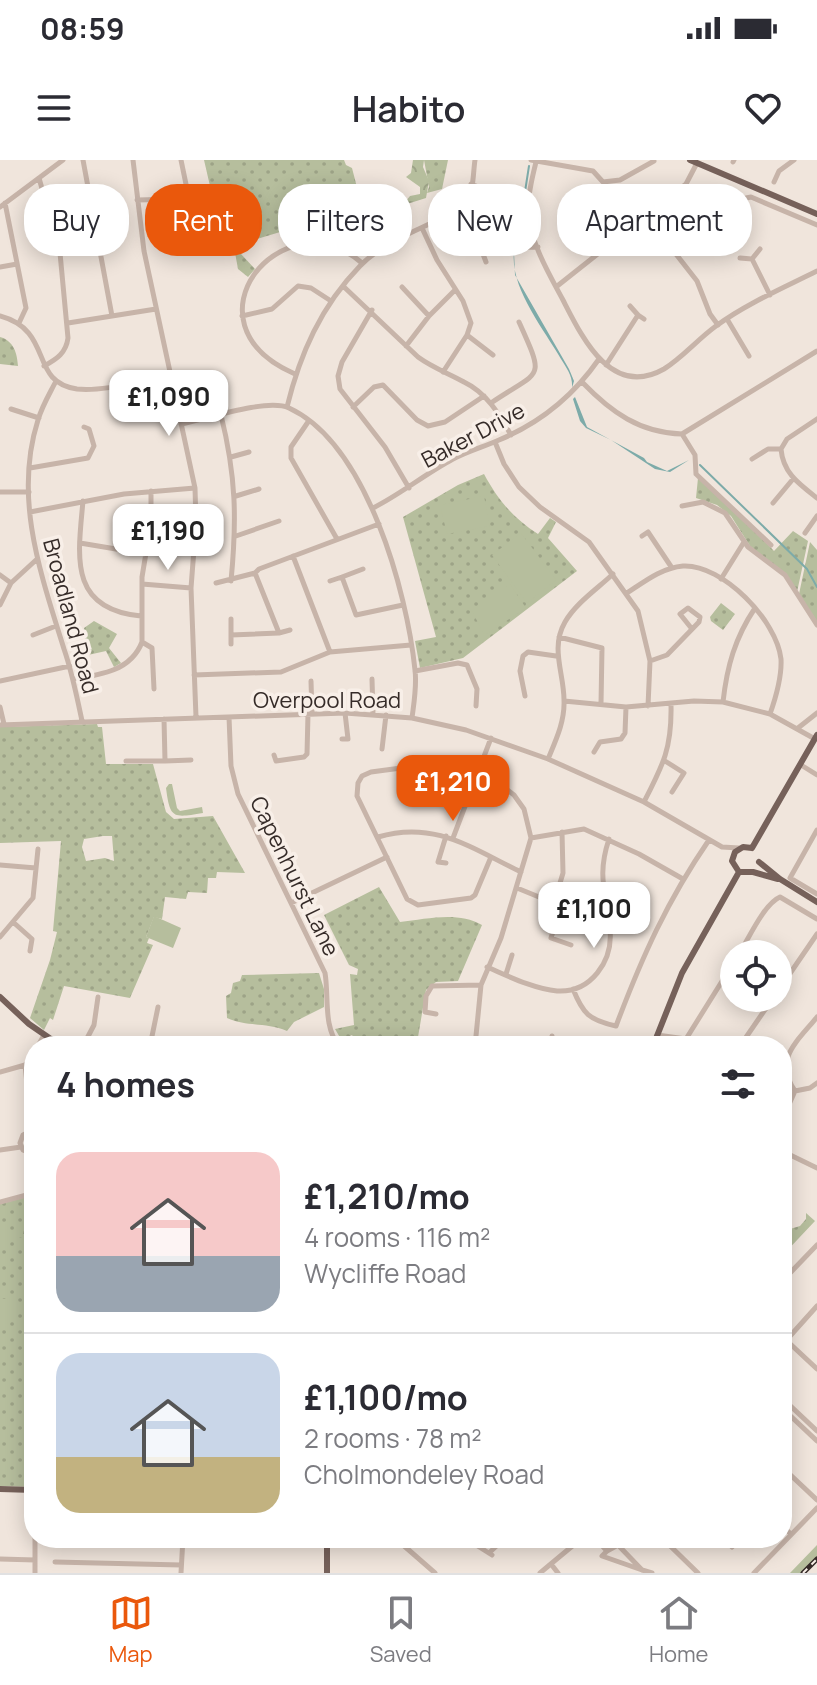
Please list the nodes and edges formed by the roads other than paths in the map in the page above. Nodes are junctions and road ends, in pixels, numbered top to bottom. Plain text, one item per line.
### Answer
1 (63, 160) edge
2 (83, 160) edge
3 (133, 160) edge
4 (181, 160) edge
5 (475, 160) edge
6 (794, 160) edge
7 (533, 161) edge
8 (654, 161) edge
9 (693, 162) edge
10 (39, 178) junction
11 (774, 182) dead end
12 (471, 184) edge
13 (530, 184) edge
14 (686, 184) edge
15 (752, 197) edge
16 (137, 200) junction
17 (2, 205) edge
18 (817, 214) edge
19 (428, 225) edge
20 (817, 225) edge
21 (422, 228) junction
22 (760, 249) dead end
23 (541, 254) edge
24 (484, 256) edge
25 (596, 256) edge
26 (677, 256) edge
27 (740, 258) dead end
28 (752, 259) junction
29 (486, 262) dead end
30 (362, 263) junction
31 (17, 264) junction
32 (0, 267) edge
33 (817, 271) edge
34 (343, 286) junction
35 (402, 287) dead end
36 (556, 287) junction
37 (455, 290) junction
38 (770, 295) junction
39 (331, 301) junction
40 (630, 306) dead end
41 (156, 309) junction
42 (372, 310) junction
43 (0, 316) edge
44 (112, 316) junction
45 (242, 316) junction
46 (429, 316) junction
47 (727, 319) junction
48 (519, 322) dead end
49 (19, 323) junction
50 (68, 323) junction
51 (718, 325) junction
52 (467, 335) junction
53 (406, 346) junction
54 (817, 351) edge
55 (493, 355) dead end
56 (749, 356) dead end
57 (599, 359) junction
58 (606, 365) junction
59 (44, 366) junction
60 (443, 372) junction
61 (295, 374) junction
62 (171, 376) junction
63 (56, 381) junction
64 (583, 383) junction
65 (484, 396) junction
66 (491, 403) junction
67 (287, 407) junction
68 (353, 407) junction
69 (11, 409) dead end
70 (221, 415) junction
71 (39, 418) junction
72 (817, 419) edge
73 (308, 422) junction
74 (181, 424) junction
75 (88, 427) dead end
76 (682, 434) junction
77 (511, 435) junction
78 (495, 442) junction
79 (781, 449) junction
80 (249, 452) dead end
81 (231, 457) junction
82 (752, 459) dead end
83 (30, 468) junction
84 (793, 479) junction
85 (195, 488) junction
86 (409, 488) junction
87 (259, 489) dead end
88 (151, 491) junction
89 (0, 492) edge
90 (29, 492) junction
91 (236, 496) junction
92 (817, 498) edge
93 (83, 501) junction
94 (773, 503) dead end
95 (682, 506) dead end
96 (373, 508) junction
97 (30, 512) junction
98 (817, 516) edge
99 (279, 521) dead end
100 (379, 524) junction
101 (648, 532) dead end
102 (805, 533) dead end
103 (236, 536) junction
104 (337, 540) junction
105 (744, 542) junction
106 (79, 543) junction
107 (771, 545) dead end
108 (146, 554) junction
109 (293, 556) junction
110 (611, 557) dead end
111 (36, 560) junction
112 (604, 562) junction
113 (672, 568) junction
114 (363, 569) dead end
115 (255, 573) junction
116 (613, 574) junction
117 (0, 575) edge
118 (342, 577) junction
119 (721, 579) junction
120 (231, 581) junction
121 (330, 581) dead end
122 (11, 583) junction
123 (216, 583) dead end
124 (142, 584) junction
125 (191, 588) junction
126 (627, 593) junction
127 (0, 605) edge
128 (403, 605) junction
129 (755, 608) junction
130 (141, 616) junction
131 (231, 619) dead end
132 (817, 625) edge
133 (56, 626) junction
134 (692, 629) dead end
135 (290, 630) dead end
136 (279, 633) junction
137 (33, 635) dead end
138 (231, 635) junction
139 (559, 637) junction
140 (142, 642) junction
141 (231, 644) dead end
142 (411, 645) junction
143 (330, 652) junction
144 (556, 656) junction
145 (650, 661) junction
146 (70, 666) junction
147 (415, 671) junction
148 (194, 675) junction
149 (73, 679) junction
150 (372, 679) dead end
151 (0, 681) edge
152 (311, 681) dead end
153 (152, 686) dead end
154 (526, 692) dead end
155 (564, 701) junction
156 (723, 702) junction
157 (477, 704) dead end
158 (601, 704) junction
159 (671, 705) junction
160 (648, 706) junction
161 (0, 707) edge
162 (626, 707) junction
163 (345, 713) junction
164 (817, 713) edge
165 (310, 714) junction
166 (373, 714) junction
167 (770, 714) junction
168 (386, 715) junction
169 (196, 717) junction
170 (229, 717) junction
171 (412, 718) junction
172 (164, 719) junction
173 (82, 721) junction
174 (2, 724) edge
175 (798, 728) junction
176 (816, 737) edge
177 (491, 738) junction
178 (342, 739) dead end
179 (380, 746) dead end
180 (594, 752) dead end
181 (274, 755) dead end
182 (191, 759) dead end
183 (548, 759) junction
184 (126, 761) dead end
185 (165, 761) junction
186 (665, 761) junction
187 (801, 765) junction
188 (478, 775) junction
189 (817, 775) edge
190 (672, 792) dead end
191 (469, 796) junction
192 (644, 802) junction
193 (817, 830) edge
194 (562, 832) junction
195 (378, 837) junction
196 (449, 837) junction
197 (531, 838) junction
198 (609, 839) junction
199 (709, 840) junction
200 (722, 847) junction
201 (739, 848) junction
202 (752, 848) junction
203 (38, 849) dead end
204 (387, 857) junction
205 (491, 857) junction
206 (732, 861) junction
207 (759, 862) junction
208 (446, 863) dead end
209 (0, 865) edge
210 (36, 868) junction
211 (521, 872) junction
212 (739, 872) junction
213 (753, 872) junction
214 (683, 879) junction
215 (780, 879) junction
216 (517, 888) junction
217 (817, 894) edge
218 (604, 901) junction
219 (817, 902) edge
220 (291, 903) junction
221 (554, 903) junction
222 (561, 906) junction
223 (817, 919) edge
224 (13, 922) junction
225 (817, 934) edge
226 (0, 937) edge
227 (747, 940) edge
228 (571, 945) dead end
229 (30, 951) dead end
230 (512, 955) dead end
231 (487, 967) junction
232 (792, 971) edge
233 (506, 974) junction
234 (481, 985) junction
235 (720, 985) edge
236 (573, 989) junction
237 (0, 997) edge
238 (98, 997) dead end
239 (158, 1007) dead end
240 (763, 1012) edge
241 (436, 1014) dead end
242 (817, 1017) edge
243 (44, 1035) edge
244 (657, 1035) joint
245 (88, 1036) edge
246 (152, 1036) edge
247 (333, 1036) edge
248 (476, 1036) edge
249 (662, 1036) edge
250 (689, 1036) edge
251 (747, 1036) edge
252 (792, 1052) edge
253 (24, 1065) edge
254 (0, 1072) edge
255 (817, 1083) edge
256 (792, 1086) edge
257 (795, 1091) junction
258 (792, 1098) edge
259 (24, 1134) edge
260 (21, 1147) junction
261 (0, 1150) edge
262 (24, 1150) edge
263 (792, 1156) edge
264 (817, 1168) edge
265 (24, 1196) edge
266 (0, 1202) edge
267 (817, 1245) edge
268 (792, 1271) edge
269 (817, 1306) edge
270 (792, 1333) edge
271 (792, 1349) edge
272 (817, 1369) edge
273 (792, 1410) edge
274 (792, 1415) edge
275 (803, 1423) junction
276 (817, 1431) edge
277 (817, 1441) edge
278 (792, 1476) edge
279 (0, 1489) edge
280 (24, 1490) edge
281 (817, 1500) edge
282 (817, 1508) edge
283 (792, 1533) edge
284 (35, 1548) edge
285 (182, 1548) edge
286 (327, 1548) edge
287 (405, 1548) edge
288 (570, 1548) edge
289 (604, 1548) edge
290 (612, 1548) edge
291 (621, 1548) edge
292 (672, 1548) edge
293 (778, 1548) edge
294 (607, 1551) junction
295 (0, 1559) edge
296 (35, 1560) junction
297 (55, 1562) dead end
298 (551, 1564) junction
299 (181, 1565) junction
300 (642, 1570) junction
301 (35, 1573) edge
302 (181, 1573) edge
303 (327, 1573) edge
304 (435, 1573) edge
305 (540, 1573) edge
306 (558, 1573) edge
307 (652, 1573) edge
308 (698, 1573) edge
309 (754, 1573) edge

1 - 10 street
2 - 44 street
3 - 16 street
4 - 16 street
5 - 12 street
6 - 11 street
7 - 8 street
7 - 13 street
9 - 14 street
9 - 18 main road
10 - 17 street
10 - 50 street
15 - 20 street
16 - 41 street
17 - 31 street
19 - 21 street
21 - 30 street
21 - 37 street
22 - 28 street
23 - 36 street
24 - 29 street
25 - 36 street
26 - 51 street
27 - 28 street
28 - 38 street
30 - 34 street
30 - 45 street
31 - 32 street
31 - 49 street
33 - 38 street
34 - 39 street
34 - 42 street
35 - 46 street
36 - 57 street
37 - 46 street
37 - 52 street
38 - 47 street
39 - 45 street
39 - 61 street
40 - 58 street
41 - 44 street
41 - 62 street
42 - 53 street
42 - 68 street
43 - 49 street
44 - 50 street
45 - 61 street
46 - 53 street
47 - 51 street
47 - 56 street
48 - 66 street
49 - 59 street
50 - 59 street
51 - 58 street
52 - 55 street
52 - 60 street
53 - 60 street
54 - 76 street
57 - 58 street
57 - 64 street, Baker Drive
59 - 63 street
60 - 65 street
61 - 67 street
62 - 63 street
62 - 74 street
63 - 71 street, Broadland Road
64 - 76 street
64 - 77 street, Baker Drive
65 - 66 street
65 - 68 street
66 - 77 street
67 - 70 street
67 - 73 street
68 - 86 street
69 - 71 street
70 - 74 street
70 - 81 street
71 - 83 street, Broadland Road
72 - 79 street
73 - 96 street
73 - 104 street
74 - 85 street
75 - 83 street
76 - 107 street
77 - 78 street, Baker Drive
78 - 86 street, Baker Drive
78 - 112 street
79 - 82 street
79 - 84 street
80 - 81 street
81 - 91 street
83 - 90 street, Broadland Road
84 - 92 street
84 - 94 street
85 - 88 street
85 - 125 street
86 - 96 street, Baker Drive
87 - 91 street
88 - 93 street
88 - 108 street
89 - 90 street
90 - 97 street, Broadland Road
91 - 103 street
93 - 97 street
93 - 106 street
95 - 105 street
96 - 100 street
97 - 111 street, Broadland Road
98 - 102 street
99 - 103 street
100 - 104 street
100 - 128 street
101 - 113 street
103 - 120 street
104 - 109 street
105 - 119 street
105 - 132 street
106 - 108 street
106 - 130 street
108 - 124 street
109 - 115 street
109 - 143 street
110 - 112 street
111 - 122 street
111 - 133 street, Broadland Road
112 - 116 street
113 - 119 street
113 - 126 street
114 - 118 street
115 - 120 street
115 - 136 street
116 - 126 street
116 - 139 street
117 - 122 street
118 - 121 street
118 - 128 street
119 - 129 street
120 - 123 street
122 - 127 street
124 - 125 street
124 - 130 street
125 - 148 street
126 - 145 street
128 - 142 street
129 - 156 street
129 - 167 street
130 - 140 street
131 - 138 street
133 - 137 street
133 - 146 street, Broadland Road
134 - 145 street
135 - 136 street
136 - 138 street
138 - 141 street
139 - 144 street
139 - 158 street
140 - 149 street
140 - 153 street
142 - 143 street
142 - 147 street
143 - 148 street
144 - 154 street
144 - 155 street
145 - 160 street
146 - 149 street, Broadland Road
146 - 151 street
147 - 157 street
147 - 171 street
148 - 169 street
149 - 173 street, Broadland Road
150 - 166 street
152 - 165 street
155 - 158 street
155 - 183 street
156 - 159 street
156 - 167 street
158 - 162 street
159 - 160 street
159 - 186 street
160 - 162 street
161 - 174 street
162 - 180 street
163 - 165 street, Overpool Road
163 - 166 street, Overpool Road
163 - 178 street
164 - 175 street
165 - 170 street, Overpool Road
165 - 181 street
166 - 168 street, Overpool Road
167 - 175 street
168 - 171 street, Overpool Road
168 - 179 street
169 - 170 street, Overpool Road
169 - 172 street, Overpool Road
170 - 220 street, Capenhurst Lane
171 - 177 street, Overpool Road
172 - 173 street, Overpool Road
172 - 185 street
173 - 174 street, Overpool Road
175 - 176 street
176 - 187 main road
177 - 183 street, Overpool Road
177 - 188 street
182 - 185 street
183 - 192 street, Overpool Road
184 - 185 street
186 - 190 street
186 - 192 street
187 - 189 street
187 - 202 main road
188 - 191 street
188 - 197 street
191 - 195 street
191 - 196 street
192 - 199 street, Overpool Road
193 - 217 street
194 - 197 street
194 - 198 street
194 - 221 street
195 - 196 street
195 - 204 street
196 - 205 street
196 - 208 street
197 - 211 street
198 - 214 street
198 - 218 street
199 - 200 street, Overpool Road
199 - 214 street
200 - 201 street, Overpool Road
200 - 206 street, Overpool Road
201 - 202 main road
201 - 206 main road
202 - 207 main road
203 - 210 street
204 - 205 street
204 - 220 street
205 - 211 street
206 - 212 main road
207 - 213 main road
207 - 215 main road
209 - 210 street
210 - 224 street
211 - 216 street
212 - 213 main road
212 - 244 main road
213 - 215 main road
214 - 236 street
215 - 219 main road
216 - 221 street
216 - 231 street
218 - 222 street
218 - 236 street
220 - 247 street, Capenhurst Lane
221 - 222 street
222 - 228 street
223 - 227 street
224 - 226 street
224 - 229 street
225 - 232 street
230 - 233 street
231 - 233 street
231 - 234 street
233 - 236 street
234 - 241 street
234 - 248 street
235 - 250 street
237 - 243 main road
238 - 245 street
239 - 246 street
240 - 251 street
242 - 252 street
244 - 249 street
253 - 254 street
255 - 257 street
256 - 257 street
257 - 258 street
259 - 260 street
260 - 261 street
260 - 262 street
263 - 264 street
265 - 266 street
267 - 268 street
269 - 270 street
271 - 272 street
273 - 275 street
274 - 275 street
275 - 276 street
275 - 277 street
278 - 281 street
279 - 280 main road
282 - 283 street
284 - 296 street
285 - 299 street
286 - 303 main road
287 - 304 street
288 - 298 street
289 - 294 street
290 - 294 street
291 - 300 street
292 - 308 street
293 - 309 street
294 - 300 street
295 - 296 street
296 - 301 street
297 - 299 street
298 - 305 street
298 - 306 street
299 - 302 street
300 - 307 street

